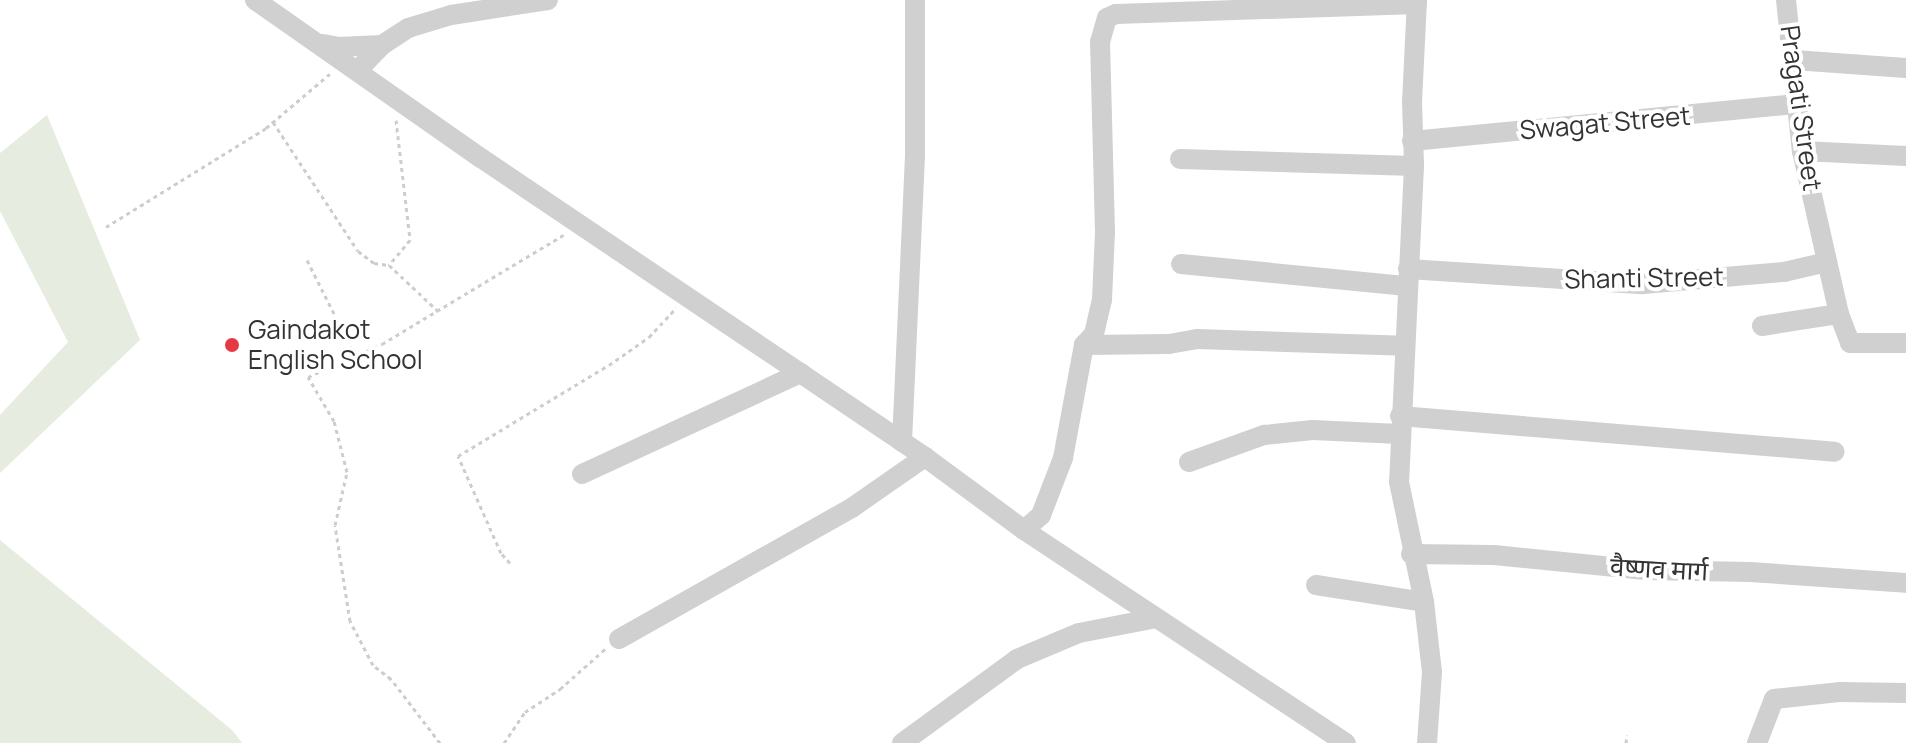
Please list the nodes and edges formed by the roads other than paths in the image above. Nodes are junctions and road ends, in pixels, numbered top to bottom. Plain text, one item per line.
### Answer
1 (255, 0) edge
2 (548, 0) edge
3 (915, 0) edge
4 (1786, 0) edge
5 (1417, 2) edge
6 (320, 44) junction
7 (382, 45) junction
8 (1794, 60) junction
9 (1906, 68) edge
10 (358, 70) junction
11 (1797, 104) junction
12 (1412, 141) junction
13 (1802, 151) junction
14 (1906, 156) edge
15 (1180, 159) dead end
16 (1414, 166) junction
17 (1827, 262) junction
18 (1181, 264) dead end
19 (1407, 277) junction
20 (1839, 314) junction
21 (1762, 326) dead end
22 (1906, 343) edge
23 (1084, 345) junction
24 (1404, 346) junction
25 (801, 373) junction
26 (1400, 425) junction
27 (902, 442) junction
28 (1835, 452) dead end
29 (925, 457) junction
30 (1189, 462) dead end
31 (582, 474) dead end
32 (1024, 530) junction
33 (1411, 554) junction
34 (1906, 583) edge
35 (1316, 585) dead end
36 (1424, 602) junction
37 (1156, 618) junction
38 (619, 639) road end
39 (1906, 693) edge
40 (902, 743) edge
41 (1346, 743) edge
42 (1427, 743) edge
43 (1757, 743) edge

1 - 6 street
2 - 7 street
3 - 27 street
4 - 8 street, Pragati Street
5 - 12 street
5 - 23 street
6 - 7 street
6 - 10 street
7 - 10 street
8 - 9 street
8 - 11 street, Pragati Street
10 - 25 street
11 - 12 street, Swagat Street
11 - 13 street, Pragati Street
12 - 16 street
13 - 14 street
13 - 17 street, Pragati Street
15 - 16 street
16 - 19 street
17 - 19 street, Shanti Street
17 - 20 street
18 - 19 street, Shanti Street
19 - 24 street
20 - 21 street
20 - 22 street
23 - 24 street
23 - 32 street
24 - 26 street
25 - 27 street
25 - 31 street
26 - 28 street
26 - 30 street
26 - 33 street
27 - 29 street
29 - 32 street
29 - 38 street
32 - 37 street
33 - 34 street, वैष्णव मार्ग
33 - 36 street
35 - 36 street
36 - 42 street
37 - 40 street
37 - 41 street
39 - 43 street

